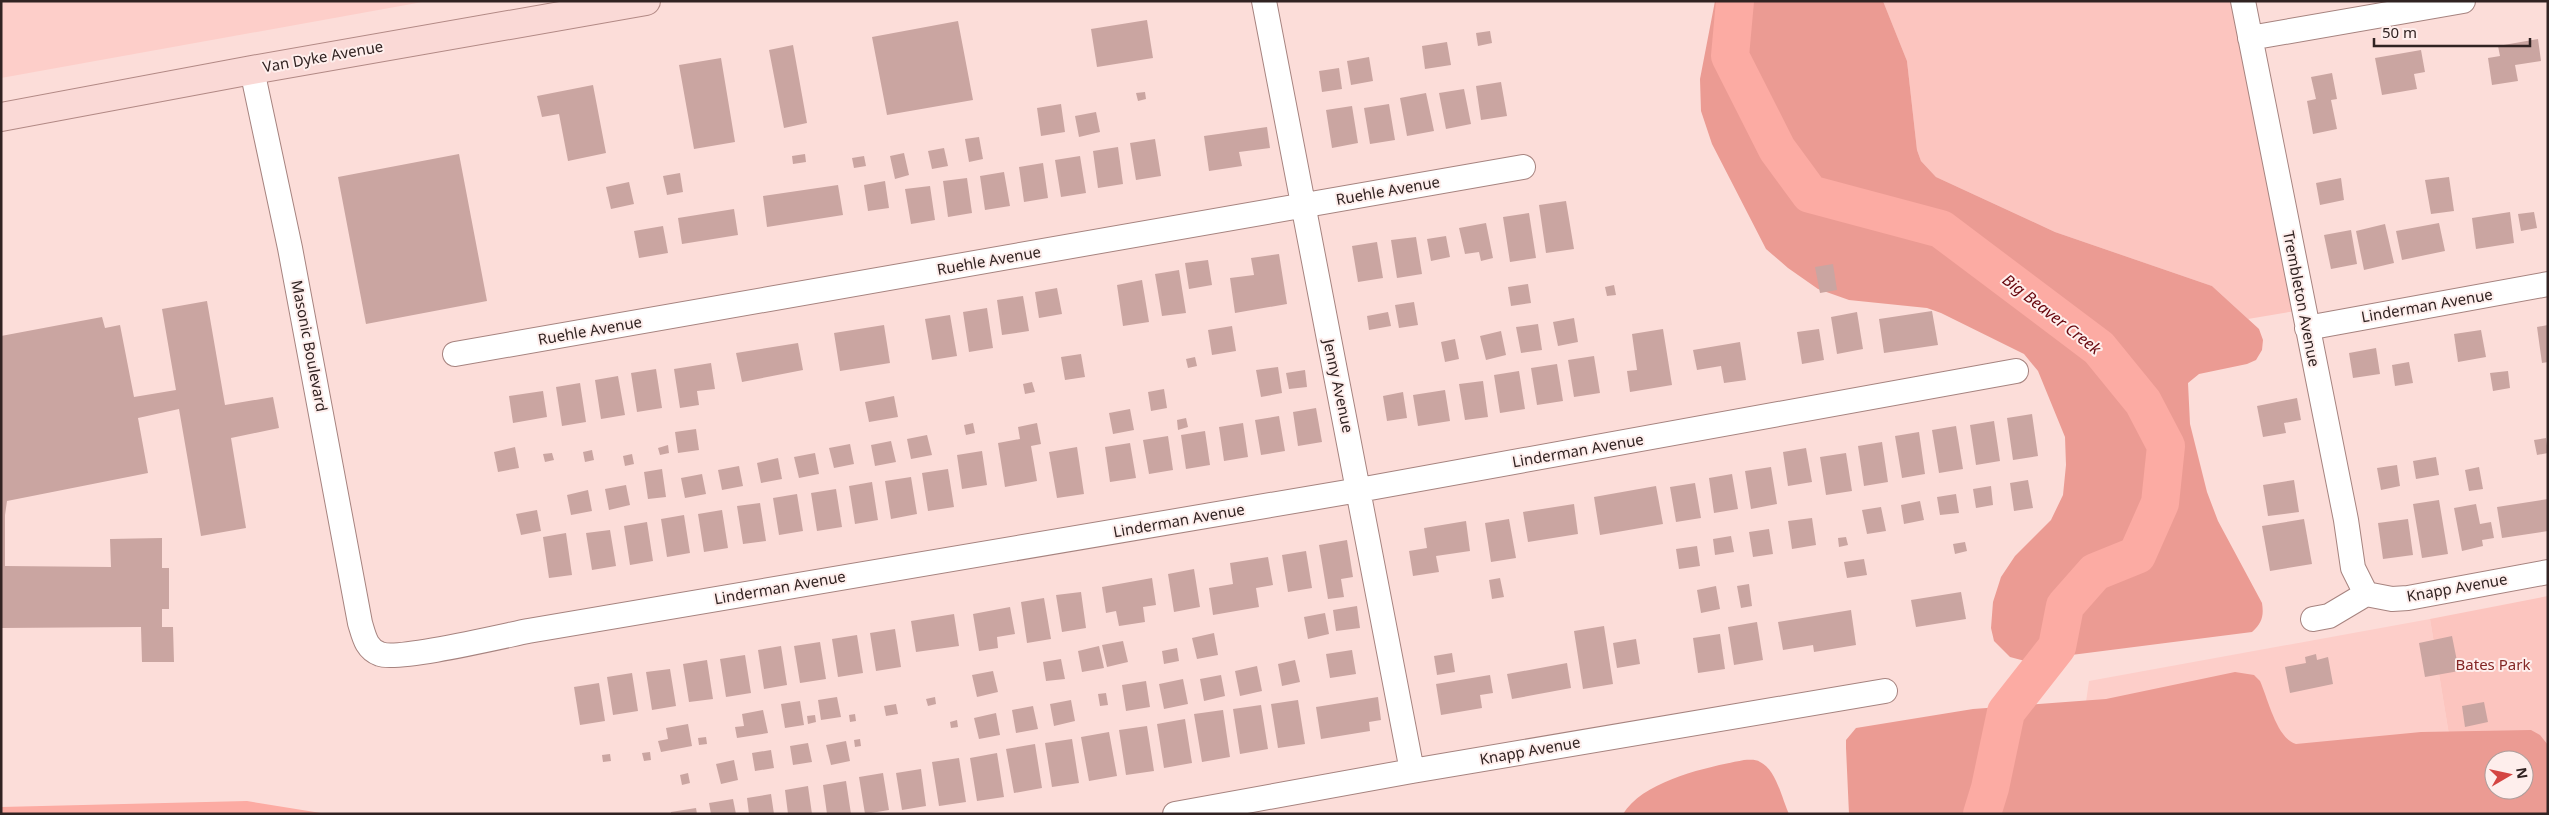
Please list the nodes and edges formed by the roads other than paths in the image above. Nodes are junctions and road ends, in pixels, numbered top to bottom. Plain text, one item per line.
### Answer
1 (646, 1) edge
2 (1264, 1) edge
3 (2244, 1) edge
4 (2463, 1) edge
5 (558, 9) edge
6 (2250, 38) junction
7 (252, 70) junction
8 (1, 117) edge
9 (1523, 167) dead end
10 (1301, 206) junction
11 (2548, 284) edge
12 (2307, 328) junction
13 (455, 354) dead end
14 (2016, 371) dead end
15 (1359, 490) junction
16 (2548, 572) edge
17 (2366, 594) junction
18 (2312, 619) dead end
19 (360, 623) joint
20 (1885, 691) dead end
21 (1412, 771) junction
22 (1175, 814) edge

1 - 5 main road, Van Dyke Avenue
2 - 10 street, Jenny Avenue
3 - 6 street, Trembleton Avenue
4 - 6 street
5 - 7 main road, Van Dyke Avenue
6 - 12 street, Trembleton Avenue
7 - 8 main road, Van Dyke Avenue
7 - 19 street, Masonic Boulevard
9 - 10 street, Ruehle Avenue
10 - 13 street, Ruehle Avenue
10 - 15 street, Jenny Avenue
11 - 12 street, Linderman Avenue
12 - 17 street, Trembleton Avenue
14 - 15 street, Linderman Avenue
15 - 19 street, Linderman Avenue
15 - 21 street, Jenny Avenue
16 - 17 street, Knapp Avenue
17 - 18 street
20 - 21 street, Knapp Avenue
21 - 22 street, Knapp Avenue

